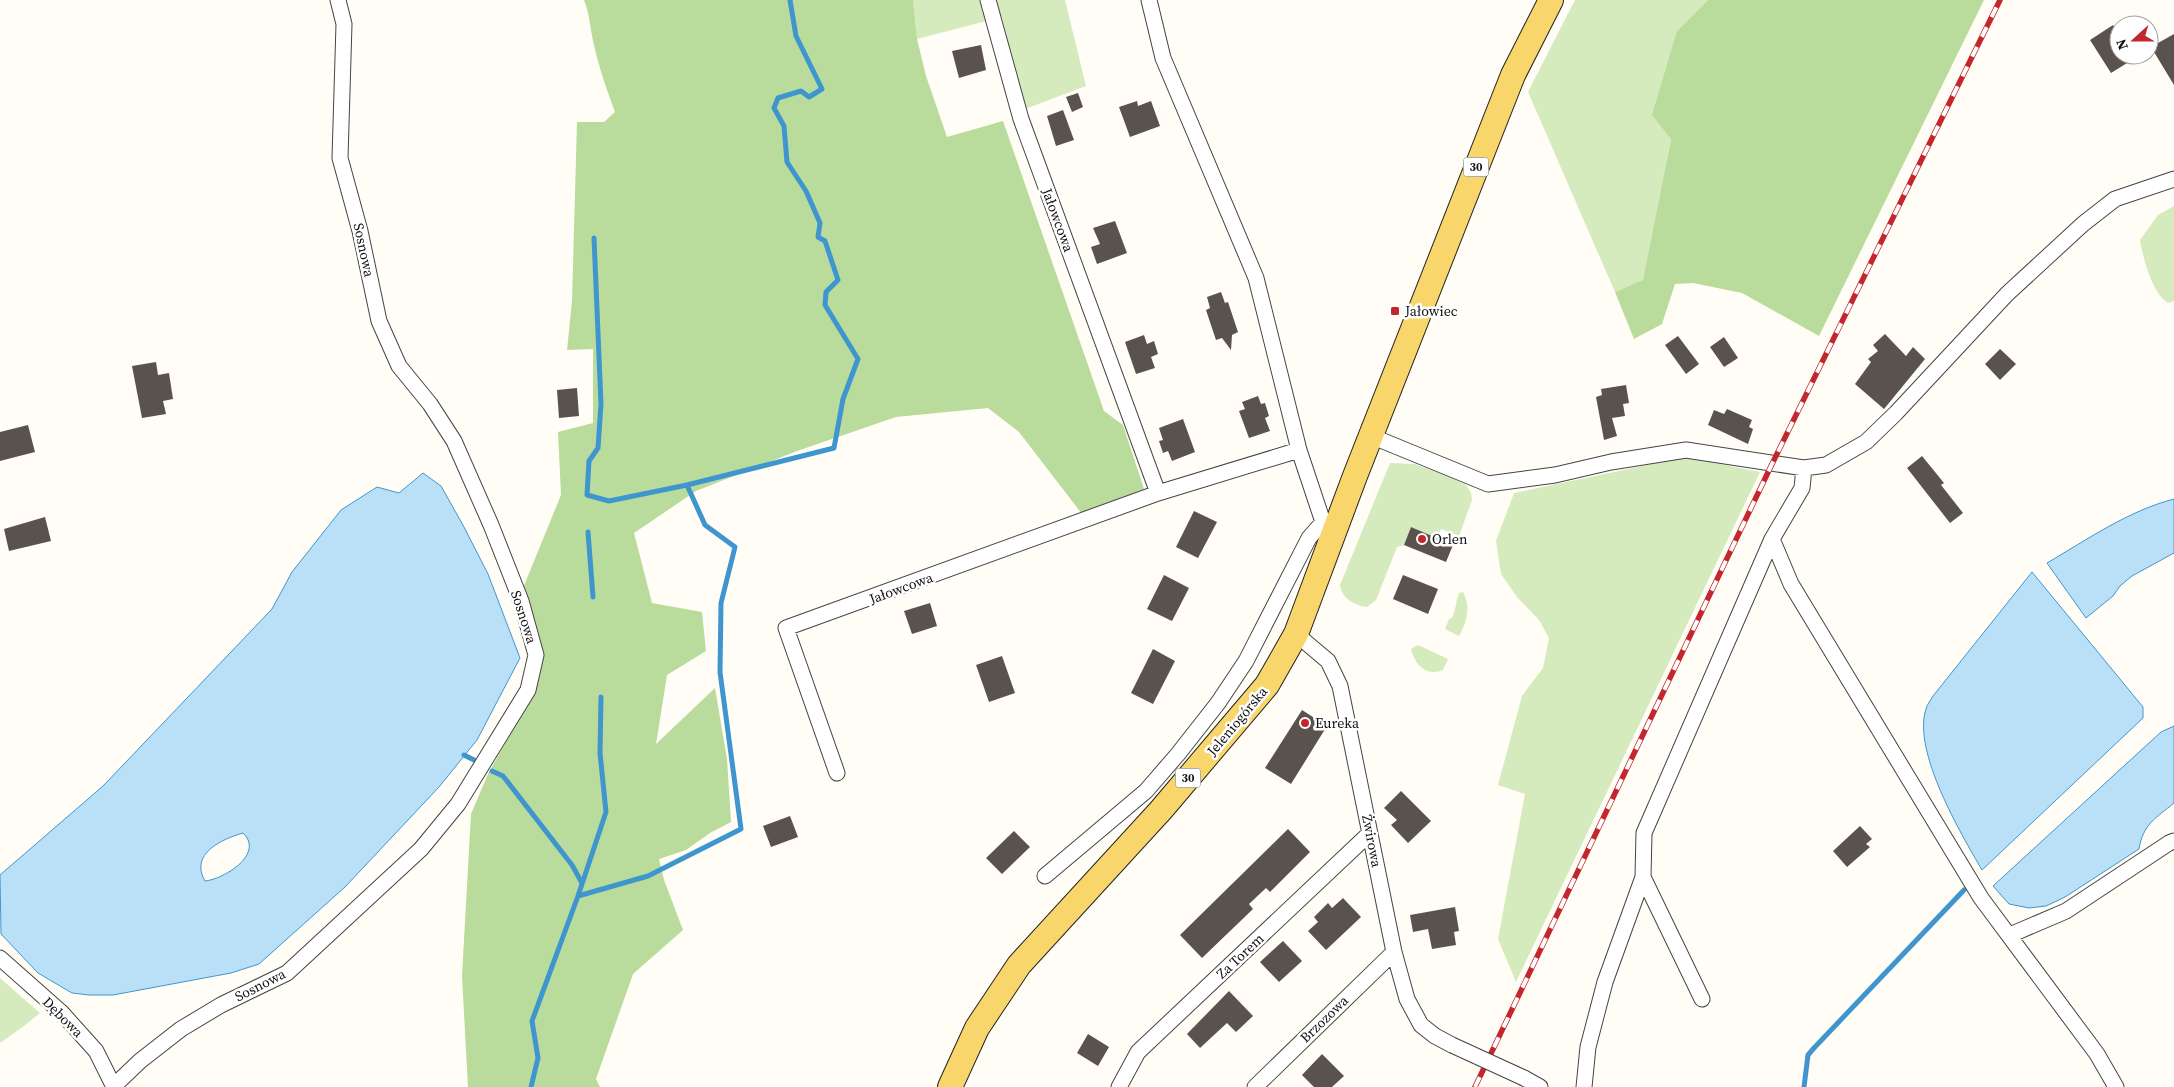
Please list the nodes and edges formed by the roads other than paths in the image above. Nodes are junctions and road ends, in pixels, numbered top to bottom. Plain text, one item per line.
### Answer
1 (338, 0) edge
2 (988, 0) edge
3 (1149, 0) edge
4 (1551, 0) edge
5 (2174, 179) edge
6 (1371, 436) junction
7 (1299, 450) junction
8 (1804, 468) junction
9 (1158, 493) junction
10 (1328, 529) junction
11 (1772, 539) junction
12 (1296, 634) junction
13 (837, 773) dead end
14 (1370, 833) junction
15 (2174, 841) edge
16 (1045, 876) dead end
17 (1643, 877) junction
18 (2010, 936) junction
19 (1394, 952) junction
20 (0, 958) edge
21 (1702, 999) dead end
22 (114, 1087) edge
23 (950, 1087) edge
24 (1119, 1087) edge
25 (1255, 1087) edge
26 (1540, 1087) edge
27 (1584, 1087) edge
28 (2116, 1087) edge

1 - 22 street, Sosnowa
2 - 9 street, Jałowcowa
3 - 7 street
4 - 6 main road, 30
5 - 8 street
6 - 8 street
6 - 10 main road, Jeleniogórska / 30
7 - 9 street, Jałowcowa
7 - 10 street
8 - 11 street
9 - 13 street, Jałowcowa
10 - 12 main road, Jeleniogórska / 30
10 - 16 street
11 - 17 street
11 - 18 street
12 - 14 street, Żwirowa
12 - 23 main road, Jeleniogórska / 30
14 - 19 street, Żwirowa
14 - 24 street, Za Torem
15 - 18 street
17 - 21 street
17 - 27 street
18 - 28 street
19 - 25 street, Brzozowa
19 - 26 street, Żwirowa, bridge
20 - 22 street, Dębowa

